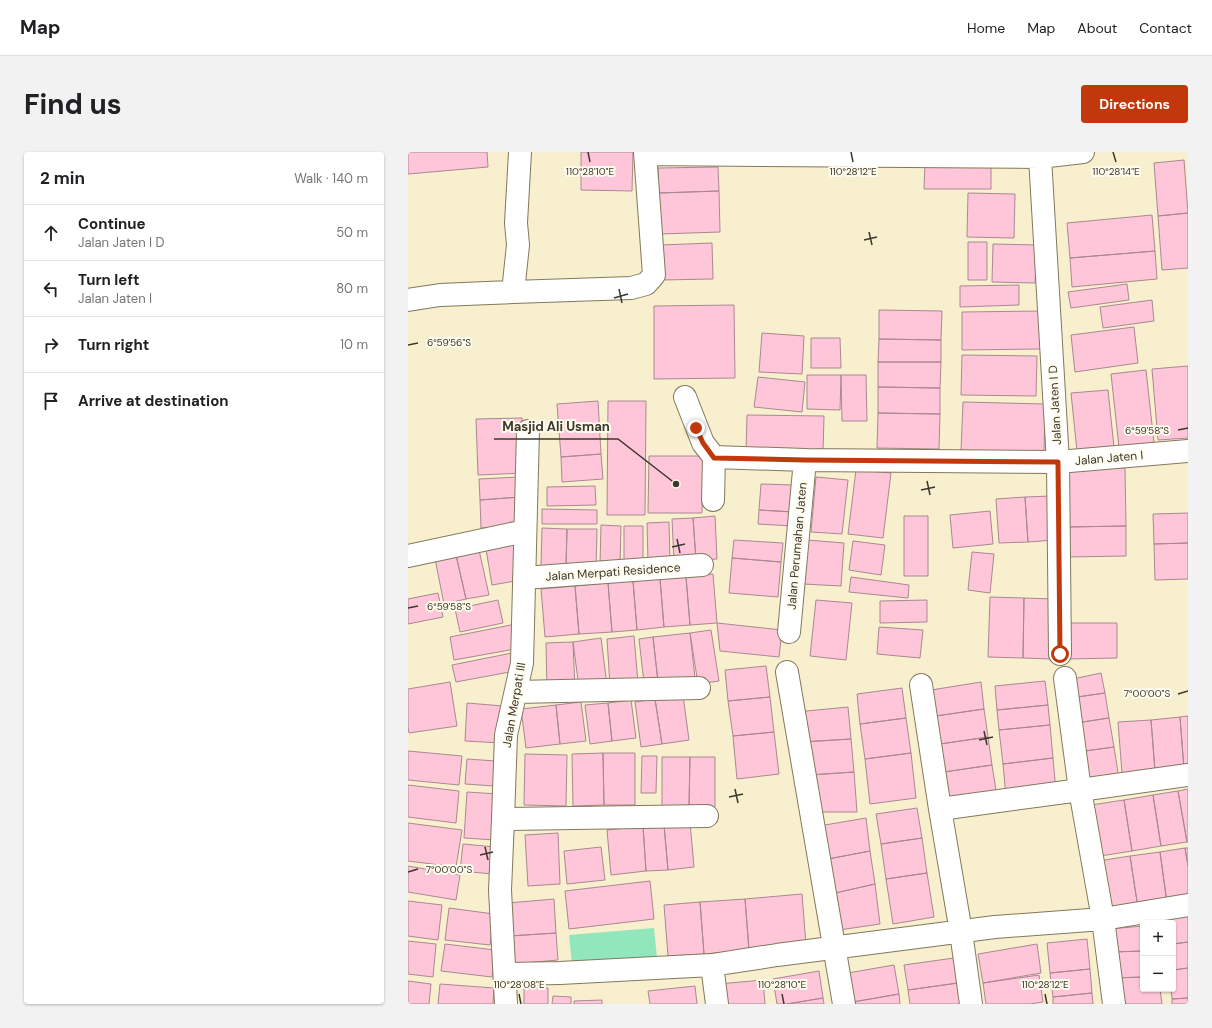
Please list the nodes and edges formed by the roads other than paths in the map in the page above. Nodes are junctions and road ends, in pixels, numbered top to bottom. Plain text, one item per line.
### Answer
1 (520, 152) edge
2 (1083, 152) edge
3 (645, 153) edge
4 (1040, 157) junction
5 (513, 292) junction
6 (408, 300) edge
7 (685, 397) dead end
8 (528, 431) dead end
9 (1188, 451) edge
10 (714, 458) junction
11 (805, 460) junction
12 (1058, 462) junction
13 (713, 500) dead end
14 (525, 531) junction
15 (408, 556) edge
16 (702, 565) dead end
17 (524, 578) junction
18 (789, 632) dead end
19 (1060, 654) dead end
20 (787, 672) dead end
21 (1065, 678) dead end
22 (921, 685) dead end
23 (699, 688) dead end
24 (516, 692) junction
25 (1188, 775) edge
26 (1080, 790) junction
27 (940, 809) junction
28 (706, 816) dead end
29 (503, 819) junction
30 (1188, 905) edge
31 (1103, 918) junction
32 (961, 932) junction
33 (834, 947) junction
34 (712, 965) junction
35 (504, 974) junction
36 (506, 1004) edge
37 (717, 1004) edge
38 (844, 1004) edge
39 (971, 1004) edge
40 (1114, 1004) edge

1 - 5 street
2 - 4 street
3 - 4 street
3 - 5 street
4 - 12 street, Jalan Jaten I D
5 - 6 street
7 - 10 street
8 - 14 street, Jalan Merpati III
9 - 12 street, Jalan Jaten I
10 - 11 street, Jalan Jaten I
10 - 13 street
11 - 12 street, Jalan Jaten I
11 - 18 street, Jalan Perumahan Jaten
12 - 19 street, Jalan Jaten I D
14 - 15 street
14 - 17 street, Jalan Merpati III
16 - 17 street, Jalan Merpati Residence
17 - 24 street, Jalan Merpati III
20 - 33 street
21 - 26 street
22 - 27 street
23 - 24 street
24 - 29 street, Jalan Merpati III
25 - 26 street
26 - 27 street
26 - 31 street
27 - 32 street
28 - 29 street
29 - 35 street, Jalan Merpati III
30 - 31 street
31 - 32 street
31 - 40 street
32 - 33 street
32 - 39 street
33 - 34 street
33 - 38 street
34 - 35 street
34 - 37 street
35 - 36 street, Jalan Merpati III

